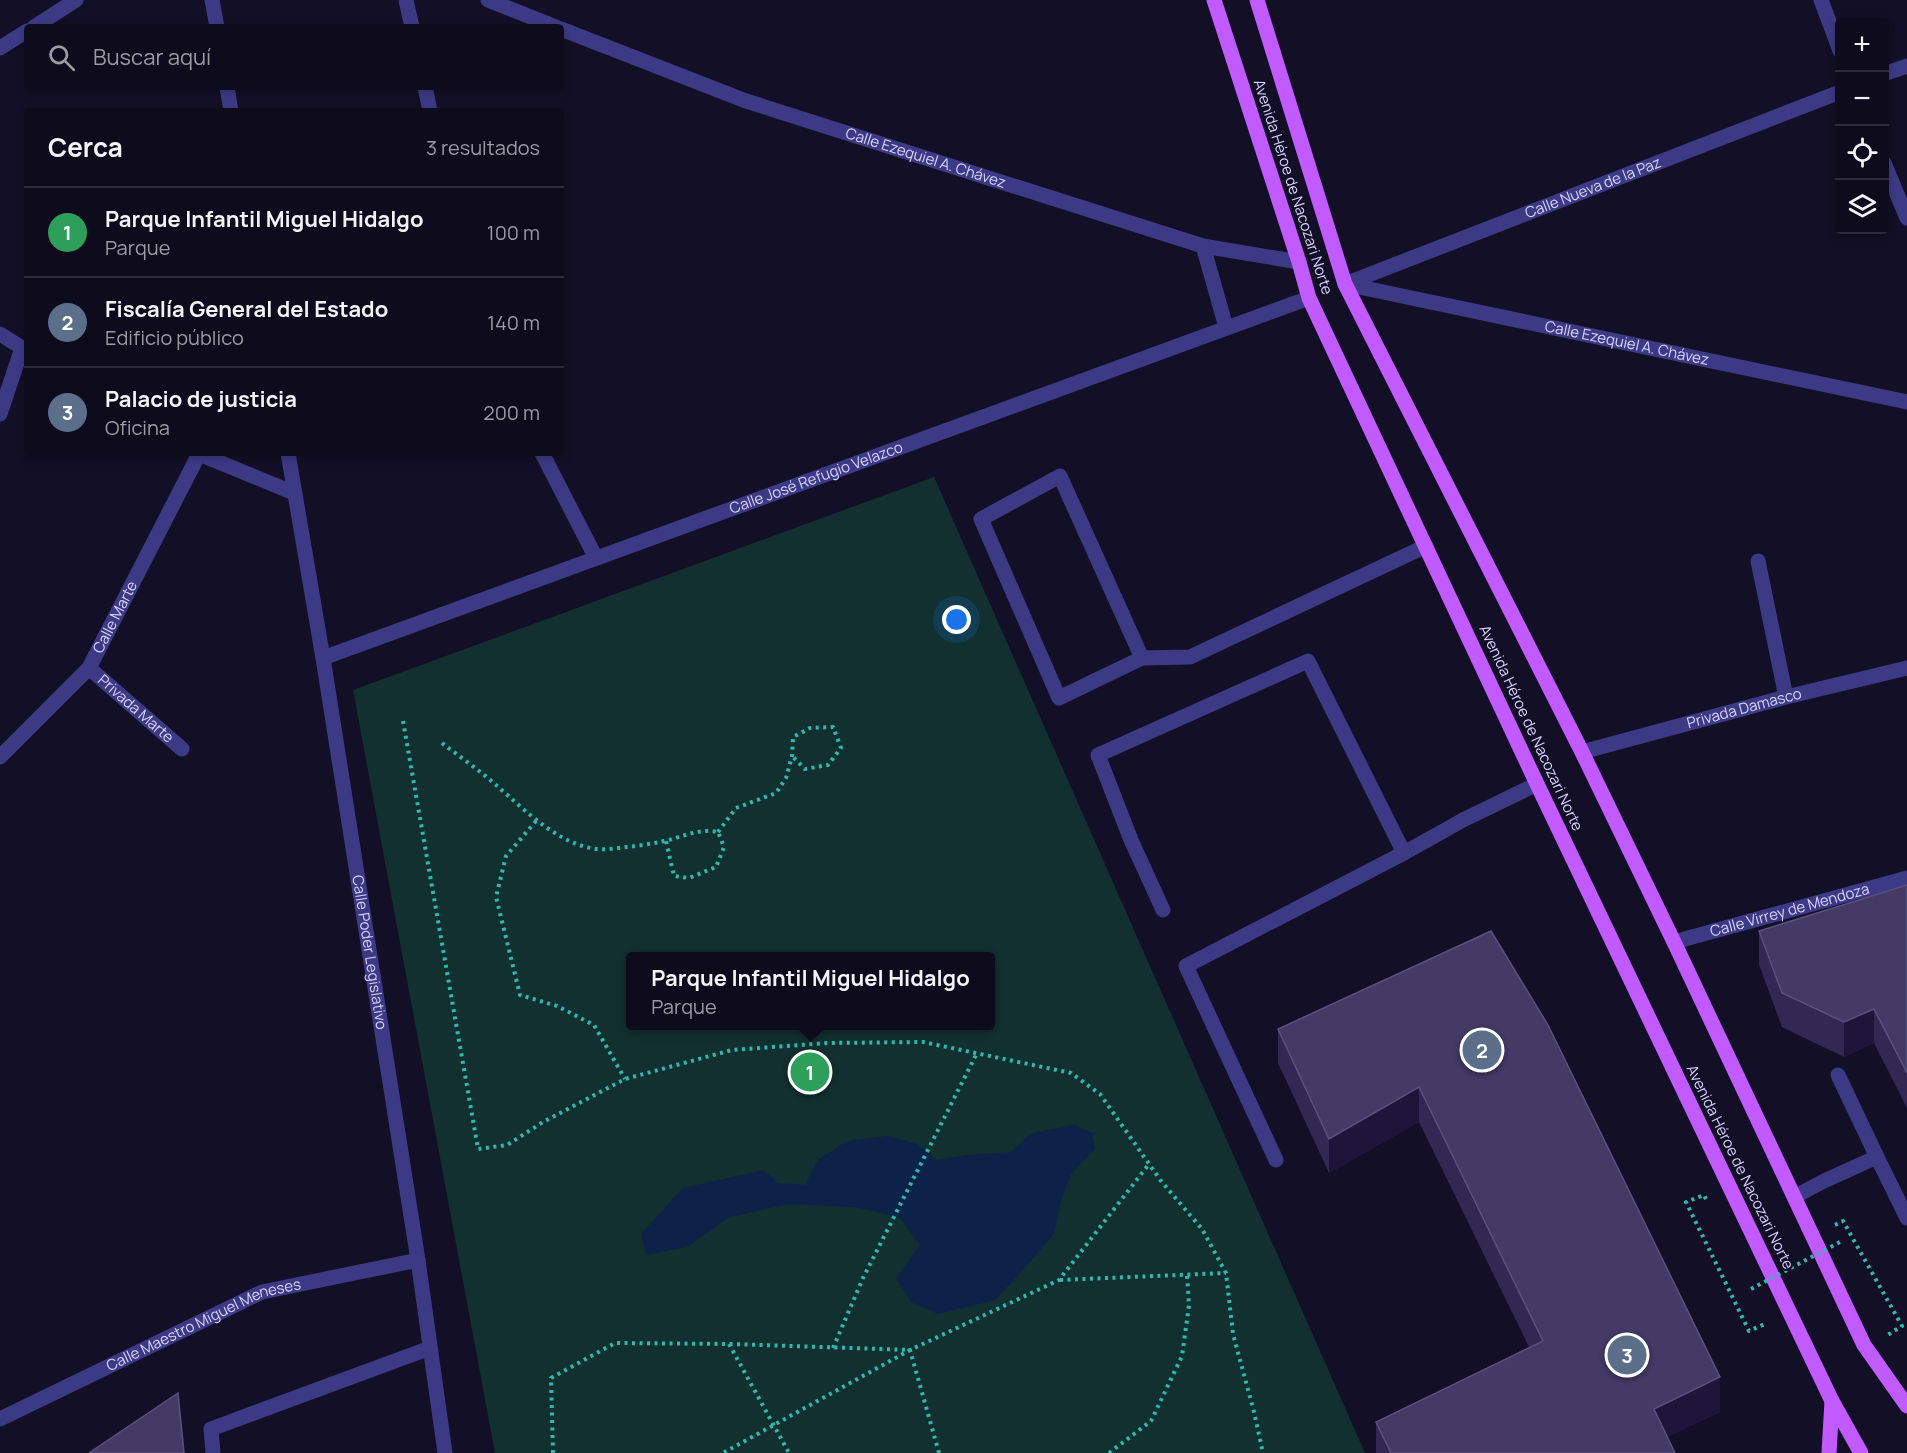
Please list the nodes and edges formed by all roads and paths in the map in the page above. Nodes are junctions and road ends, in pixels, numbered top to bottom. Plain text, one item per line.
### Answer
1 (76, 0) edge
2 (212, 0) edge
3 (406, 0) edge
4 (488, 0) edge
5 (1214, 0) edge
6 (1257, 0) edge
7 (1821, 0) edge
8 (39, 24) edge
9 (216, 24) edge
10 (411, 24) edge
11 (548, 24) edge
12 (564, 30) edge
13 (24, 34) edge
14 (1835, 40) edge
15 (0, 48) edge
16 (1907, 66) edge
17 (1889, 72) edge
18 (228, 90) edge
19 (426, 90) edge
20 (1835, 94) edge
21 (230, 108) edge
22 (429, 108) edge
23 (1889, 176) edge
24 (1907, 218) edge
25 (1203, 246) junction
26 (1299, 262) junction
27 (1345, 284) junction
28 (1309, 298) junction
29 (1226, 327) junction
30 (0, 334) edge
31 (24, 349) edge
32 (1907, 402) edge
33 (0, 414) edge
34 (197, 456) edge
35 (203, 456) edge
36 (288, 456) edge
37 (544, 456) edge
38 (294, 493) junction
39 (1426, 546) junction
40 (596, 558) junction
41 (1758, 561) dead end
42 (323, 658) junction
43 (1142, 658) junction
44 (89, 668) junction
45 (1907, 668) edge
46 (1786, 697) junction
47 (403, 721) dead end
48 (442, 743) dead end
49 (182, 749) dead end
50 (1582, 752) junction
51 (792, 756) junction
52 (0, 757) edge
53 (1537, 784) junction
54 (536, 820) junction
55 (718, 832) junction
56 (666, 841) junction
57 (1404, 853) junction
58 (1907, 878) edge
59 (1163, 910) dead end
60 (1674, 942) junction
61 (977, 1053) junction
62 (1838, 1075) dead end
63 (625, 1079) junction
64 (1877, 1157) junction
65 (1276, 1160) dead end
66 (1149, 1164) junction
67 (1794, 1197) junction
68 (1709, 1205) dead end
69 (1907, 1218) edge
70 (1813, 1236) junction
71 (1845, 1252) dead end
72 (418, 1260) junction
73 (1226, 1273) junction
74 (1187, 1275) junction
75 (1059, 1280) junction
76 (1750, 1289) dead end
77 (1789, 1312) junction
78 (1886, 1336) dead end
79 (729, 1344) junction
80 (430, 1348) junction
81 (833, 1348) junction
82 (910, 1350) junction
83 (1832, 1401) junction
84 (1907, 1406) edge
85 (0, 1419) edge
86 (774, 1424) junction
87 (213, 1453) edge
88 (445, 1453) edge
89 (553, 1453) edge
90 (723, 1453) edge
91 (789, 1453) edge
92 (939, 1453) edge
93 (1109, 1453) edge
94 (1263, 1453) edge
95 (1829, 1453) edge
96 (1861, 1453) edge

1 - 8 street
2 - 9 street
3 - 10 street
4 - 11 street
5 - 26 main road, Avenida Héroe de Nacozari Norte
6 - 27 main road, Avenida Héroe de Nacozari Norte
7 - 14 street
12 - 25 street, Calle Ezequiel A. Chávez
13 - 15 street
16 - 17 street
18 - 21 street
19 - 22 street
20 - 27 street, Calle Nueva de la Paz
23 - 24 street
25 - 26 street, Calle Ezequiel A. Chávez
25 - 29 street
26 - 28 main road, Avenida Héroe de Nacozari Norte
27 - 32 street, Calle Ezequiel A. Chávez
27 - 50 main road, Avenida Héroe de Nacozari Norte
28 - 29 street, Calle José Refugio Velazco
28 - 39 main road, Avenida Héroe de Nacozari Norte
29 - 40 street, Calle José Refugio Velazco
30 - 31 street
31 - 33 street
34 - 44 street, Calle Marte
35 - 38 street
36 - 38 street, Calle Poder Legislativo
37 - 40 street
38 - 42 street, Calle Poder Legislativo
39 - 43 street
39 - 53 main road, Avenida Héroe de Nacozari Norte
40 - 42 street, Calle José Refugio Velazco
41 - 46 street
42 - 72 street, Calle Poder Legislativo
43 - 43 street
44 - 49 street, Privada Marte
44 - 52 street, Calle Marte
45 - 46 street, Privada Damasco
46 - 50 street, Privada Damasco
47 - 63 path
48 - 54 path
50 - 60 main road, Avenida Héroe de Nacozari Norte
51 - 51 path
51 - 55 path
53 - 57 street
53 - 77 main road, Avenida Héroe de Nacozari Norte
54 - 56 path
54 - 63 path
55 - 56 path
55 - 56 path
57 - 59 street
57 - 65 street
58 - 60 street, Calle Virrey de Mendoza
60 - 67 main road, Avenida Héroe de Nacozari Norte
61 - 63 path
61 - 66 path
61 - 81 path
62 - 64 street
64 - 67 street
64 - 69 street
66 - 73 path
66 - 75 path
67 - 70 main road, Avenida Héroe de Nacozari Norte
68 - 77 path
70 - 78 path
70 - 84 main road, Avenida Héroe de Nacozari Norte
71 - 76 path, bridge
72 - 80 street, Calle Poder Legislativo
72 - 85 street, Calle Maestro Miguel Meneses
73 - 74 path
73 - 94 path
74 - 75 path
74 - 93 path
75 - 82 path
77 - 83 main road, Avenida Héroe de Nacozari Norte
79 - 81 path
79 - 86 path
79 - 89 path
80 - 87 street
80 - 88 street, Calle Poder Legislativo
81 - 82 path
82 - 86 path
82 - 92 path
83 - 95 main road
83 - 96 main road, Avenida Héroe de Nacozari Norte
86 - 90 path
86 - 91 path

